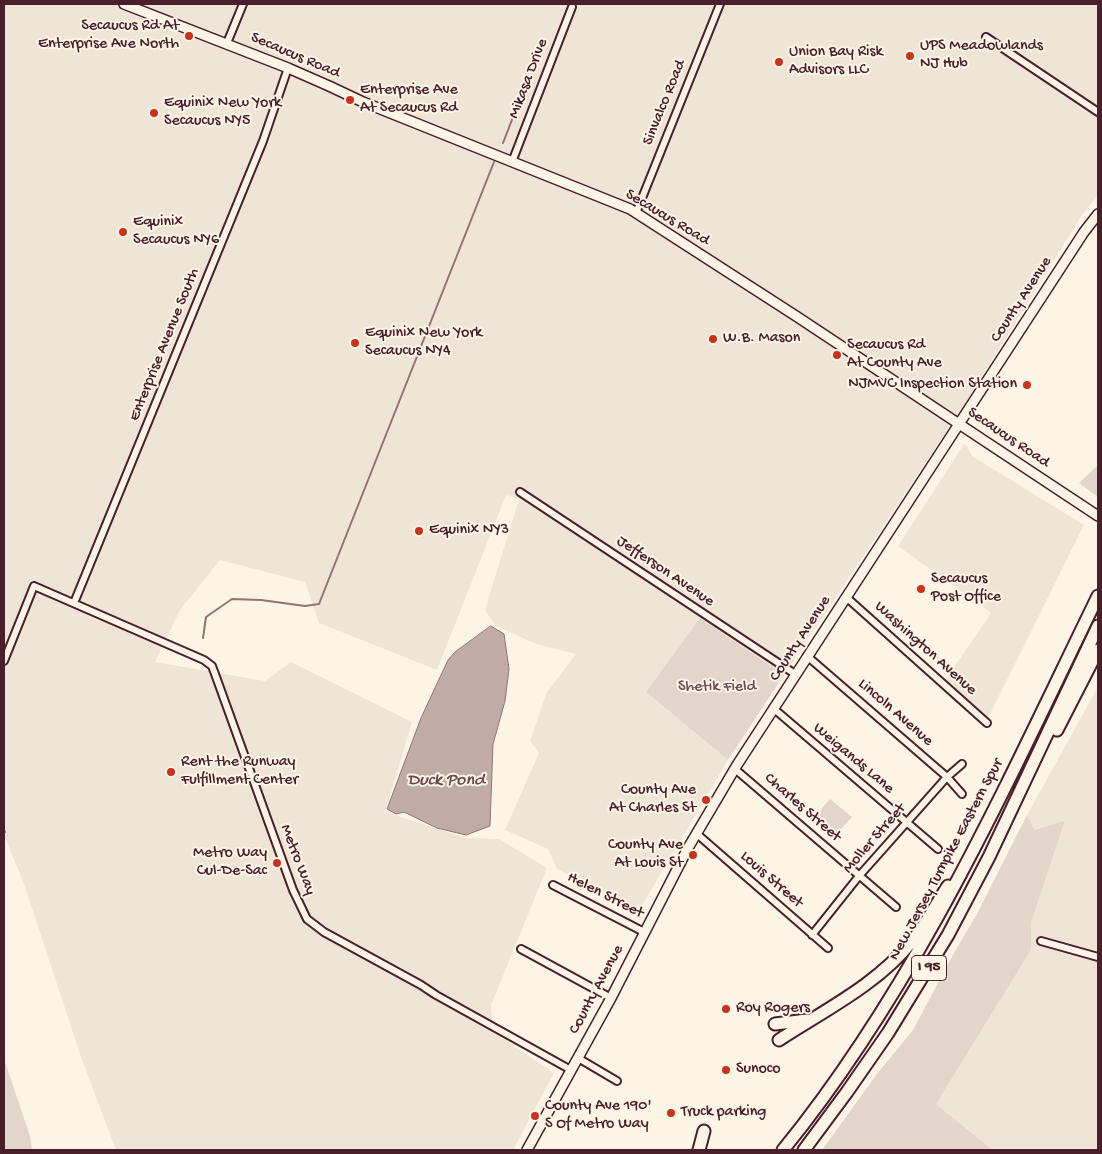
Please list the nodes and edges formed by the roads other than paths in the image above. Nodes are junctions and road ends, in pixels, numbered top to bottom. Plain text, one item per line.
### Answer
1 (124, 4) edge
2 (243, 4) edge
3 (720, 4) edge
4 (572, 6) dead end
5 (986, 37) dead end
6 (227, 43) junction
7 (288, 68) junction
8 (1098, 112) edge
9 (512, 162) junction
10 (636, 213) junction
11 (1098, 214) edge
12 (960, 424) junction
13 (520, 492) dead end
14 (1098, 516) edge
15 (846, 596) junction
16 (1098, 596) edge
17 (74, 603) junction
18 (1098, 626) edge
19 (1098, 650) edge
20 (807, 656) junction
21 (4, 661) edge
22 (795, 674) junction
23 (773, 708) junction
24 (987, 723) dead end
25 (962, 764) dead end
26 (735, 769) junction
27 (1029, 772) junction
28 (948, 777) junction
29 (962, 794) dead end
30 (907, 823) junction
31 (697, 834) junction
32 (979, 838) junction
33 (938, 849) dead end
34 (859, 876) junction
35 (553, 885) dead end
36 (896, 907) dead end
37 (644, 932) junction
38 (812, 935) junction
39 (1041, 941) dead end
40 (828, 948) dead end
41 (521, 949) dead end
42 (1098, 957) edge
43 (611, 998) junction
44 (812, 1019) junction
45 (775, 1024) dead end
46 (779, 1040) dead end
47 (578, 1058) junction
48 (571, 1070) junction
49 (617, 1081) dead end
50 (704, 1132) dead end
51 (527, 1150) edge
52 (699, 1150) edge
53 (783, 1150) edge
54 (804, 1150) edge

1 - 6 main road, Secaucus Road
2 - 6 street
3 - 10 street, Sinvalco Road
4 - 9 street, Mikasa Drive
5 - 8 street
6 - 7 main road, Secaucus Road
7 - 9 main road, Secaucus Road
7 - 17 street, Enterprise Avenue South
9 - 10 main road, Secaucus Road
10 - 12 main road, Secaucus Road
11 - 12 main road, County Avenue
12 - 14 main road, Secaucus Road
12 - 15 main road, County Avenue
13 - 22 street, Jefferson Avenue
15 - 20 main road, County Avenue
15 - 24 street, Washington Avenue
16 - 32 highway, New Jersey Turnpike Eastern Spur / I 95
17 - 21 street, Metro Way
17 - 48 street, Metro Way
18 - 27 highway, New Jersey Turnpike Eastern Spur / I 95
19 - 27 highway
20 - 22 main road, County Avenue
20 - 28 street, Lincoln Avenue
22 - 23 main road, County Avenue
23 - 26 main road, County Avenue
23 - 30 street, Weigands Lane
25 - 28 street, Moller Street
26 - 31 main road, County Avenue
26 - 34 street, Charles Street
27 - 54 highway, New Jersey Turnpike Eastern Spur / I 95
28 - 29 street, Lincoln Avenue
28 - 30 street, Moller Street
30 - 33 street, Weigands Lane
30 - 34 street, Moller Street
31 - 37 main road, County Avenue
31 - 38 street, Louis Street
32 - 44 highway
32 - 53 highway, New Jersey Turnpike Eastern Spur / I 95
34 - 36 street, Charles Street
34 - 38 street, Moller Street
35 - 37 street, Helen Street
37 - 43 main road, County Avenue
38 - 40 street, Louis Street
39 - 42 street
41 - 43 street
43 - 47 main road, County Avenue
44 - 45 highway
44 - 46 highway
47 - 48 main road, County Avenue
47 - 49 street
48 - 51 main road, County Avenue
50 - 52 highway

